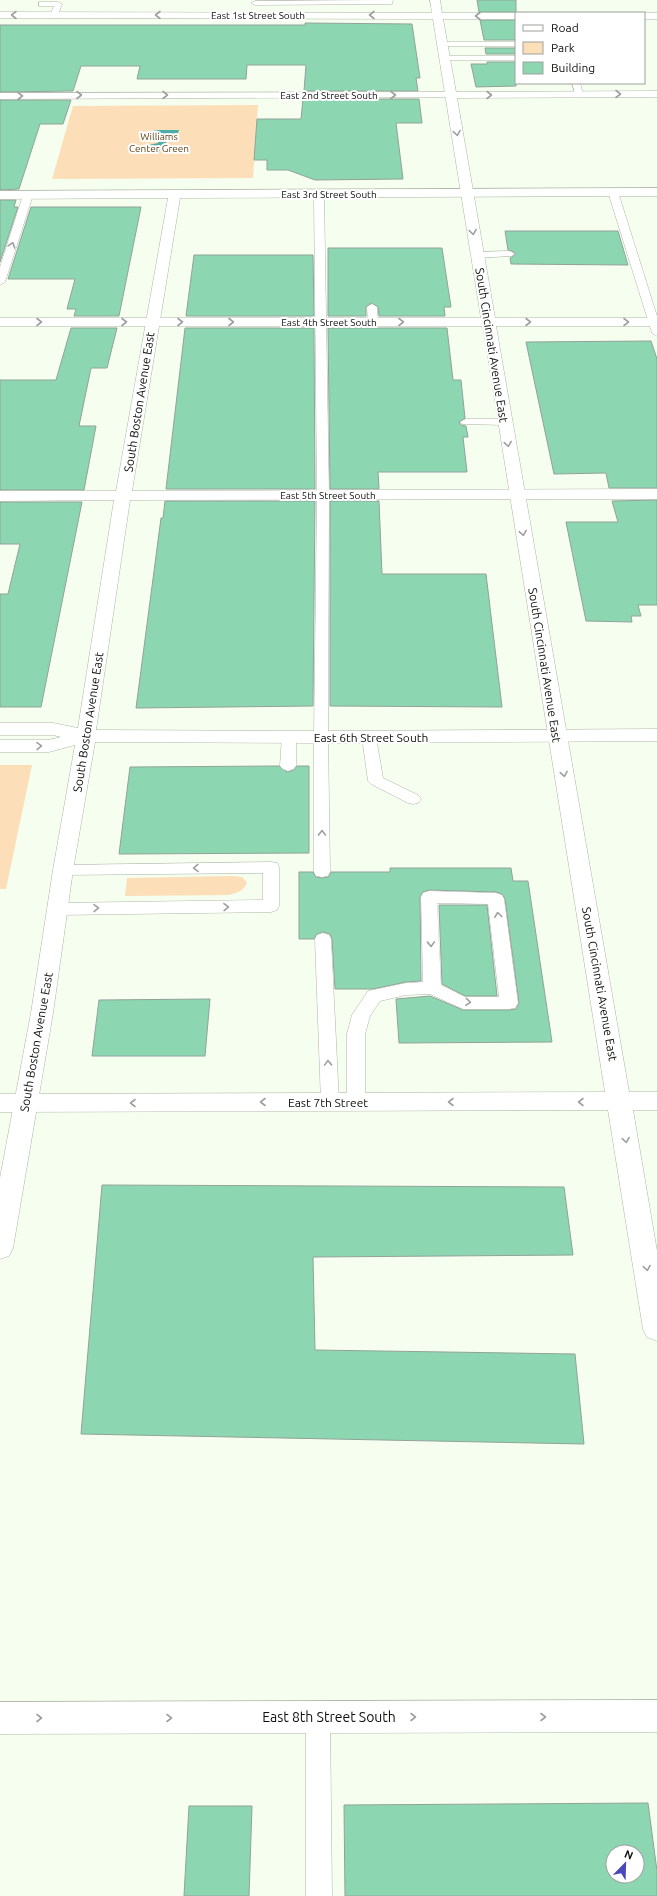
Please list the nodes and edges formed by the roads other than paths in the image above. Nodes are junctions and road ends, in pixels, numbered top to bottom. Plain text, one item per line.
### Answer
1 (389, 0) edge
2 (435, 0) edge
3 (255, 1) edge
4 (42, 2) edge
5 (0, 15) edge
6 (37, 15) junction
7 (54, 15) junction
8 (253, 15) junction
9 (438, 16) junction
10 (515, 16) edge
11 (645, 16) edge
12 (657, 16) edge
13 (515, 44) edge
14 (443, 51) junction
15 (515, 52) edge
16 (515, 58) edge
17 (576, 84) edge
18 (579, 94) junction
19 (657, 94) edge
20 (450, 95) junction
21 (0, 96) edge
22 (613, 192) junction
23 (657, 192) edge
24 (466, 193) junction
25 (319, 194) junction
26 (0, 195) edge
27 (28, 195) junction
28 (174, 195) junction
29 (477, 254) junction
30 (509, 254) dead end
31 (0, 282) edge
32 (372, 307) dead end
33 (0, 322) edge
34 (152, 322) junction
35 (320, 322) junction
36 (373, 322) junction
37 (489, 322) junction
38 (656, 326) edge
39 (466, 422) dead end
40 (505, 422) junction
41 (657, 494) edge
42 (123, 495) junction
43 (323, 495) junction
44 (516, 495) junction
45 (0, 496) edge
46 (0, 729) edge
47 (86, 736) junction
48 (557, 736) junction
49 (657, 736) edge
50 (289, 737) junction
51 (321, 737) junction
52 (369, 737) junction
53 (0, 746) edge
54 (288, 766) dead end
55 (413, 799) dead end
56 (63, 870) junction
57 (322, 872) dead end
58 (57, 909) junction
59 (323, 939) dead end
60 (432, 988) junction
61 (657, 1101) edge
62 (330, 1102) junction
63 (356, 1102) junction
64 (620, 1102) junction
65 (0, 1103) edge
66 (26, 1103) junction
67 (0, 1248) edge
68 (657, 1329) edge
69 (657, 1716) edge
70 (318, 1717) junction
71 (0, 1718) edge
72 (319, 1896) edge

1 - 3 lane
2 - 9 main road, South Cincinnati Avenue East
3 - 8 lane
4 - 6 lane
4 - 7 lane
6 -> 5 main road, East 1st Street South
6 - 7 main road, East 1st Street South
8 -> 7 main road, East 1st Street South
9 -> 8 main road, East 1st Street South
10 -> 9 main road, East 1st Street South
9 - 14 main road, South Cincinnati Avenue East
11 - 12 main road
13 - 14 lane
14 - 15 lane
14 - 16 lane
14 - 20 main road, South Cincinnati Avenue East
17 - 18 lane
18 -> 19 main road, East 2nd Street South
20 -> 18 main road, East 2nd Street South
21 -> 20 main road, East 2nd Street South
20 -> 24 main road, South Cincinnati Avenue East
22 - 23 main road, East 3rd Street South
22 - 24 main road, East 3rd Street South
22 - 38 lane
24 - 25 main road, East 3rd Street South
24 -> 29 main road, South Cincinnati Avenue East
25 - 28 main road, East 3rd Street South
25 - 35 lane
26 - 27 main road, East 3rd Street South
27 - 28 main road, East 3rd Street South
31 -> 27 lane
28 - 34 main road, South Boston Avenue East
29 - 30 lane
29 - 37 main road, South Cincinnati Avenue East
32 - 36 lane
33 -> 34 main road, East 4th Street South
34 -> 35 main road, East 4th Street South
34 - 42 main road, South Boston Avenue East
35 - 36 main road, East 4th Street South
35 - 43 lane
36 -> 37 main road, East 4th Street South
37 -> 38 main road, East 4th Street South
37 - 40 main road, South Cincinnati Avenue East
39 - 40 lane
40 -> 44 main road, South Cincinnati Avenue East
41 - 44 main road, East 5th Street South
42 - 43 main road, East 5th Street South
42 - 45 main road, East 5th Street South
42 - 47 main road, South Boston Avenue East
43 - 44 main road, East 5th Street South
43 - 51 lane
44 -> 48 main road, South Cincinnati Avenue East
46 - 47 main road, East 6th Street South
47 - 50 main road, East 6th Street South
53 -> 47 main road, East 6th Street South
47 - 56 main road, South Boston Avenue East
48 - 49 main road, East 6th Street South
48 - 52 main road, East 6th Street South
48 -> 64 main road, South Cincinnati Avenue East
50 - 51 main road, East 6th Street South
50 - 54 lane
51 - 52 main road, East 6th Street South
57 -> 51 lane
52 - 55 lane
56 - 58 main road, South Boston Avenue East
58 -> 56 lane
58 - 66 main road, South Boston Avenue East
62 -> 59 lane
60 -> 60 lane
60 - 63 lane
61 - 64 main road, East 7th Street
62 - 63 main road, East 7th Street
62 -> 66 main road, East 7th Street
64 -> 63 main road, East 7th Street
64 -> 68 main road, South Cincinnati Avenue East
65 - 66 main road, East 7th Street
66 - 67 main road, South Boston Avenue East
70 -> 69 main road, East 8th Street South
71 -> 70 main road, East 8th Street South
70 - 72 lane

